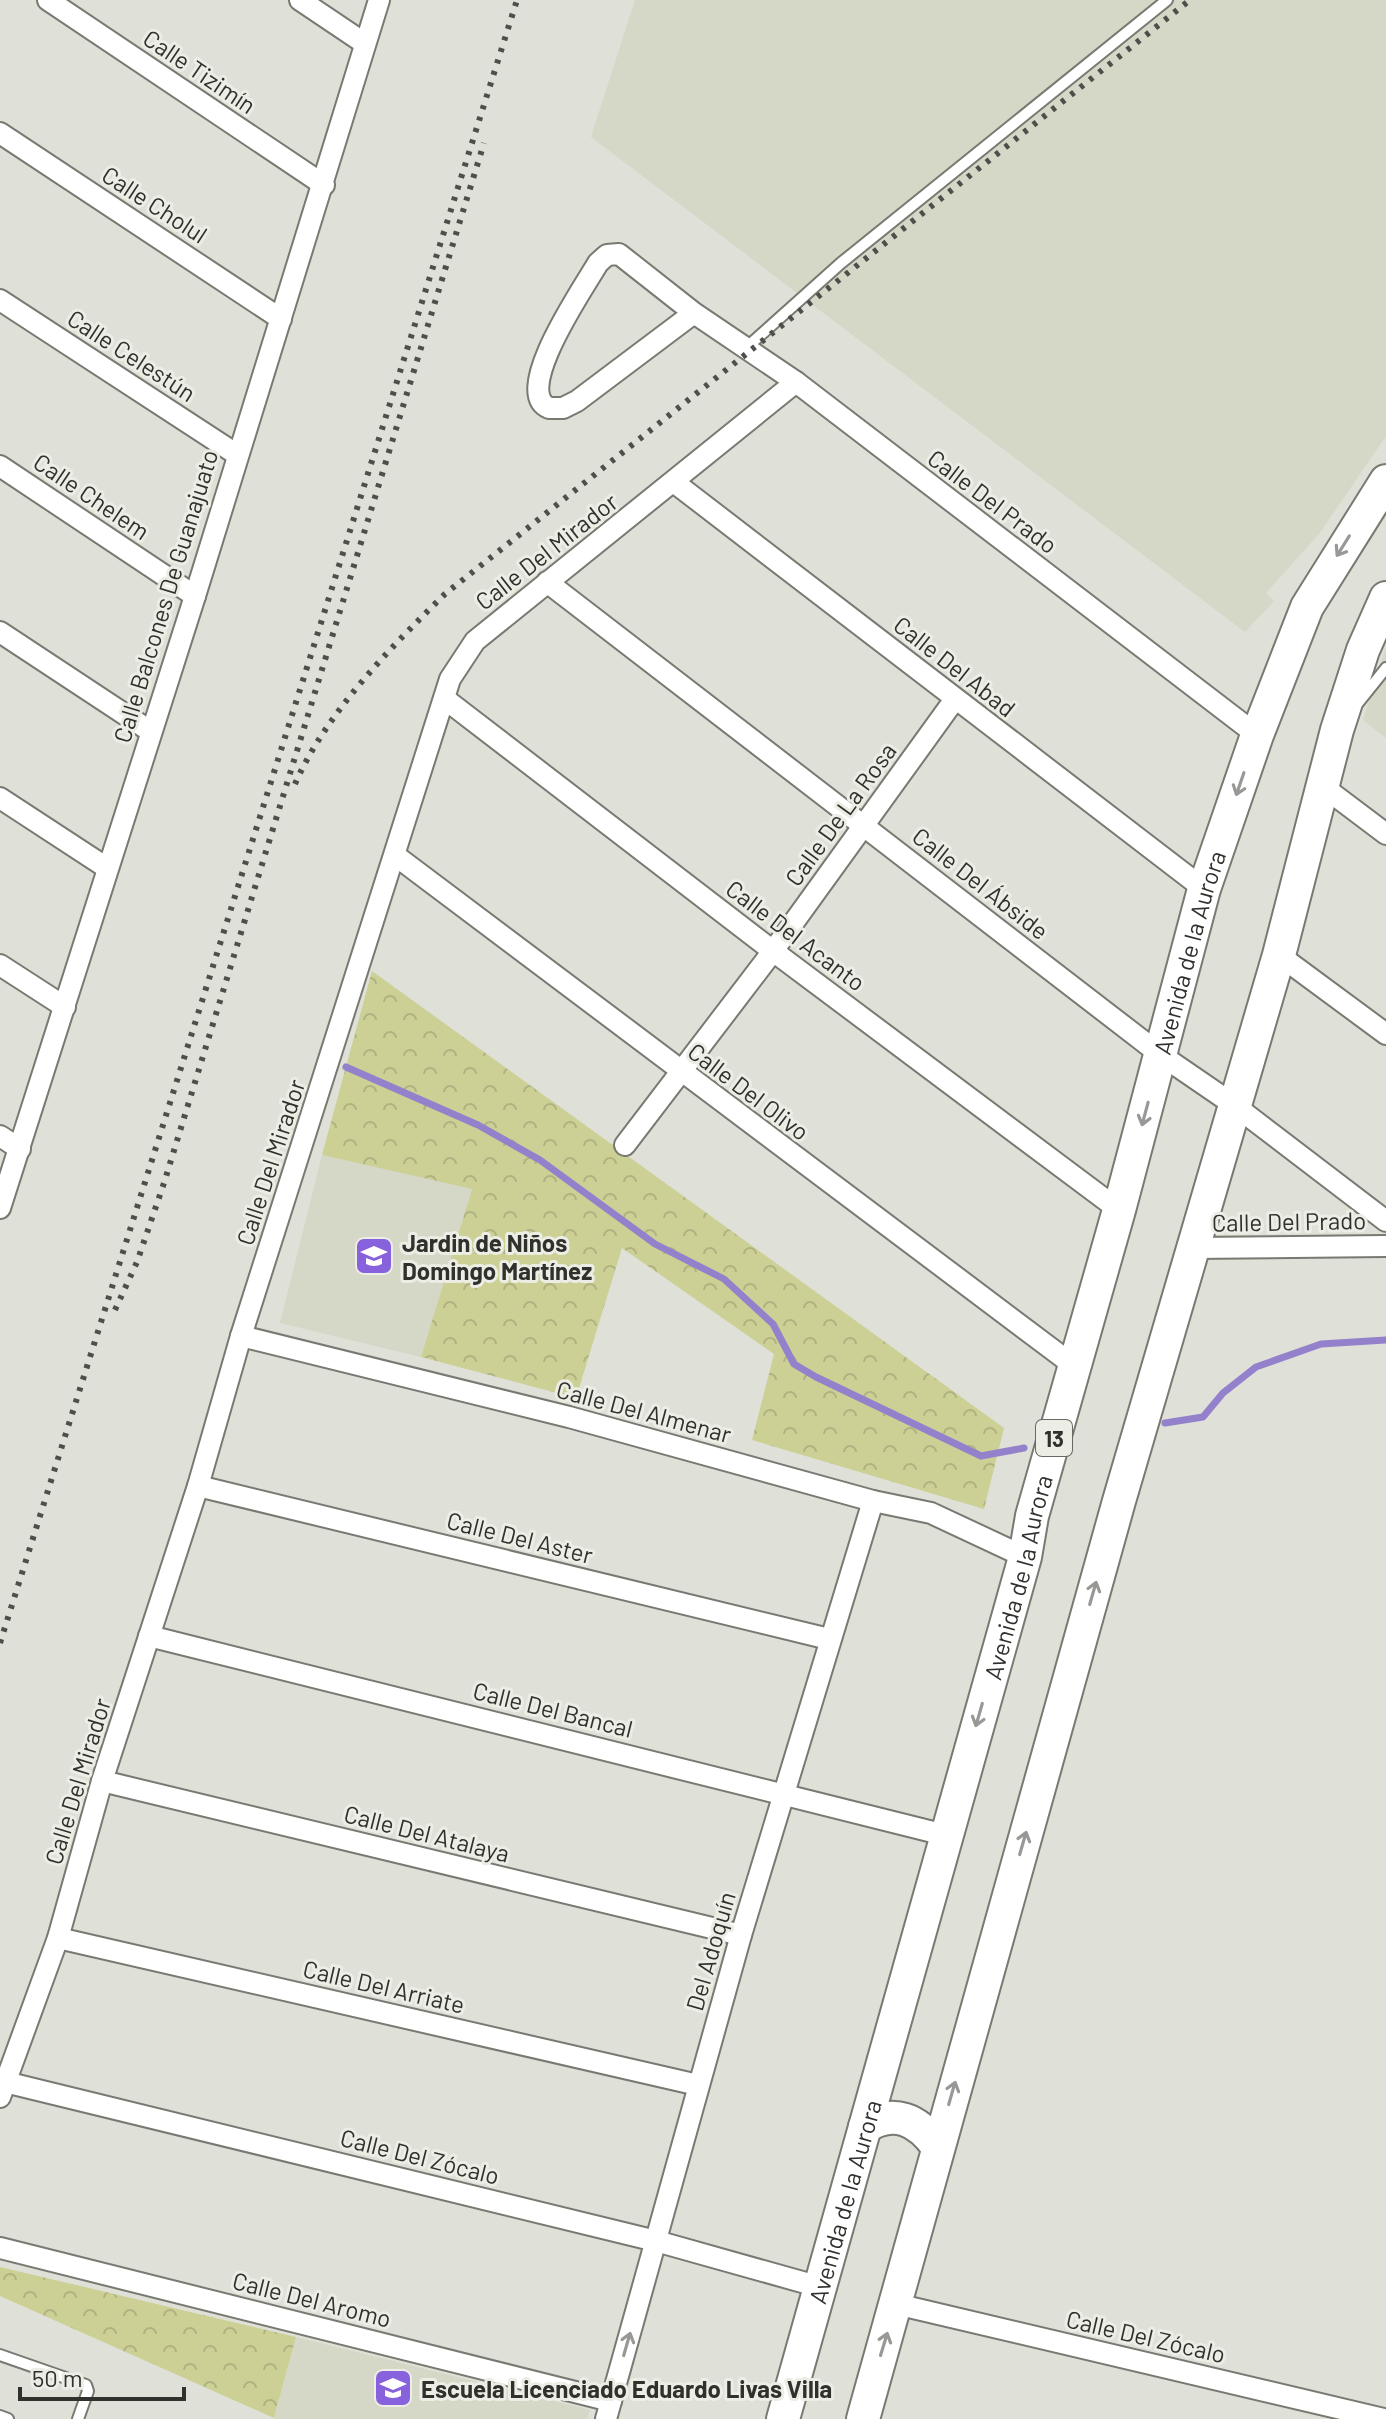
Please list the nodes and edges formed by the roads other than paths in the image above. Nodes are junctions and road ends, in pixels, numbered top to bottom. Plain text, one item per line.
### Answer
1 (48, 0) edge
2 (300, 0) edge
3 (379, 0) edge
4 (1167, 0) edge
5 (364, 43) junction
6 (0, 133) edge
7 (324, 185) junction
8 (0, 300) edge
9 (694, 313) junction
10 (281, 319) junction
11 (746, 348) junction
12 (796, 382) junction
13 (236, 454) junction
14 (0, 466) edge
15 (1386, 481) edge
16 (675, 483) junction
17 (547, 582) junction
18 (195, 596) junction
19 (1386, 598) edge
20 (0, 632) edge
21 (1386, 668) edge
22 (445, 699) junction
23 (955, 699) junction
24 (1337, 730) junction
25 (150, 731) junction
26 (1257, 735) junction
27 (1321, 785) junction
28 (0, 798) edge
29 (864, 826) junction
30 (1386, 834) edge
31 (396, 856) junction
32 (107, 868) junction
33 (1204, 889) junction
34 (773, 951) junction
35 (1279, 955) junction
36 (0, 965) edge
37 (65, 1007) junction
38 (1386, 1034) edge
39 (1161, 1055) junction
40 (679, 1071) junction
41 (1234, 1105) junction
42 (0, 1136) edge
43 (625, 1145) dead end
44 (20, 1149) junction
45 (0, 1208) edge
46 (1119, 1210) junction
47 (1386, 1221) edge
48 (1386, 1246) edge
49 (1192, 1248) junction
50 (241, 1336) junction
51 (1073, 1365) junction
52 (198, 1486) junction
53 (873, 1501) junction
54 (1025, 1557) junction
55 (149, 1636) junction
56 (829, 1639) junction
57 (102, 1781) junction
58 (785, 1792) junction
59 (945, 1835) junction
60 (741, 1935) junction
61 (58, 1938) junction
62 (698, 2085) junction
63 (3, 2089) edge
64 (865, 2127) junction
65 (937, 2146) junction
66 (656, 2241) junction
67 (0, 2248) edge
68 (820, 2287) junction
69 (896, 2304) junction
70 (0, 2355) edge
71 (608, 2410) edge
72 (0, 2416) edge
73 (8, 2419) edge
74 (78, 2419) edge
75 (783, 2419) edge
76 (863, 2419) edge
77 (1384, 2419) edge

1 - 7 street, Calle Tizimín
2 - 5 street
3 - 5 street, Calle Balcones De Guanajuato
4 - 11 lane
5 - 7 street, Calle Balcones De Guanajuato
6 - 10 street, Calle Cholul
7 - 10 street, Calle Balcones De Guanajuato
8 - 13 street, Calle Celestún
9 - 9 street, Calle Del Prado
9 - 11 street, Calle Del Prado
10 - 13 street, Calle Balcones De Guanajuato
11 - 12 street, Calle Del Prado
12 - 16 street, Calle Del Mirador
12 - 26 street, Calle Del Prado
13 - 18 street, Calle Balcones De Guanajuato
14 - 18 street, Calle Chelem
15 -> 26 main road, Avenida de la Aurora / 13
16 - 17 street, Calle Del Mirador
16 - 23 street, Calle Del Abad
17 - 22 street, Calle Del Mirador
17 - 29 street, Calle Del Ábside
18 - 25 street, Calle Balcones De Guanajuato
19 - 24 main road
20 - 25 street
21 - 24 lane
22 - 31 street, Calle Del Mirador
22 - 34 street, Calle Del Acanto
23 - 29 street, Calle De La Rosa
23 - 33 street, Calle Del Abad
24 - 27 main road
25 - 32 street, Calle Balcones De Guanajuato
26 -> 33 main road, Avenida de la Aurora / 13
27 - 30 street
27 - 35 main road
28 - 32 street
29 - 34 street, Calle De La Rosa
29 - 39 street, Calle Del Ábside
31 - 40 street, Calle Del Olivo
31 - 50 street, Calle Del Mirador
32 - 37 street, Calle Balcones De Guanajuato
33 - 39 main road, Avenida de la Aurora / 13
34 - 40 street, Calle De La Rosa
34 - 46 street, Calle Del Acanto
35 - 38 street
35 - 41 main road
36 - 37 street
37 - 44 street, Calle Balcones De Guanajuato
39 - 41 street, Calle Del Ábside
39 -> 46 main road, Avenida de la Aurora / 13
40 - 43 street, Calle De La Rosa
40 - 51 street, Calle Del Olivo
41 - 47 street, Calle Del Ábside
41 - 49 main road
42 - 44 street
44 - 45 street, Calle Balcones De Guanajuato
46 - 51 main road, Avenida de la Aurora / 13
48 - 49 street, Calle Del Prado
65 -> 49 main road
50 - 52 street, Calle Del Mirador
50 - 53 street, Calle Del Almenar
51 - 54 main road, Avenida de la Aurora / 13
52 - 55 street, Calle Del Mirador
52 - 56 street, Calle Del Aster
53 - 54 street, Calle Del Almenar
53 - 56 street, Del Adoquín
54 -> 59 main road, Avenida de la Aurora / 13
55 - 57 street, Calle Del Mirador
55 - 58 street, Calle Del Bancal
56 - 58 street, Del Adoquín
57 - 60 street, Calle Del Atalaya
57 - 61 street, Calle Del Mirador
58 - 59 street, Calle Del Bancal
58 - 60 street, Del Adoquín
59 - 64 main road, Avenida de la Aurora / 13
60 - 62 street, Del Adoquín
61 - 62 street, Calle Del Arriate
61 - 63 street, Calle Del Mirador
62 - 66 street, Del Adoquín
63 - 66 street, Calle Del Zócalo
64 - 65 main road
64 - 68 main road, Avenida de la Aurora / 13
65 - 69 main road
66 - 68 street, Calle Del Zócalo
71 -> 66 street, Del Adoquín
67 - 71 street, Calle Del Aromo
68 - 75 main road, Avenida de la Aurora / 13
76 -> 69 main road
69 - 77 street, Calle Del Zócalo
70 - 74 lane
72 - 73 lane

